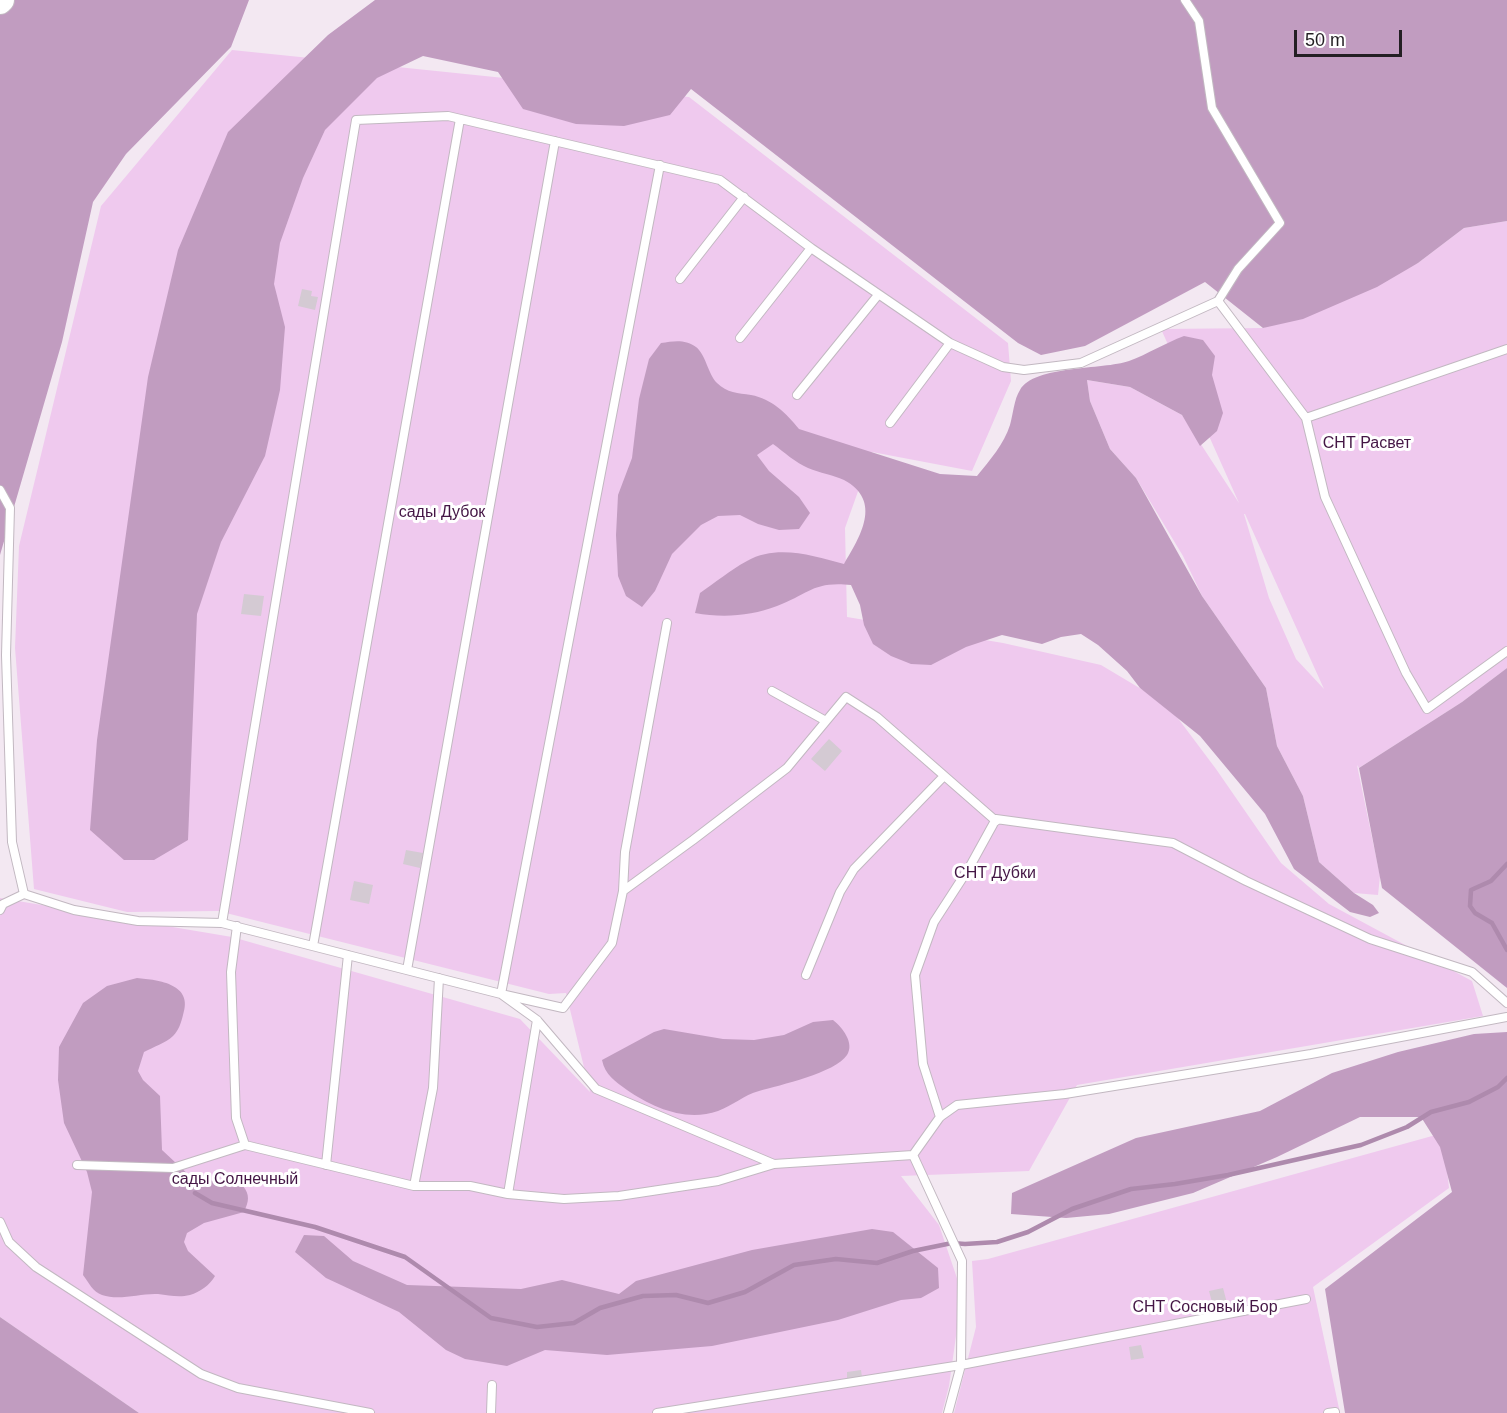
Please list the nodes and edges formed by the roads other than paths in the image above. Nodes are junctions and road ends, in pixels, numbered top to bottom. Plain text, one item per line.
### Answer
1 (1185, 0) edge
2 (460, 119) junction
3 (555, 141) junction
4 (660, 165) junction
5 (744, 197) junction
6 (811, 248) junction
7 (680, 279) dead end
8 (878, 294) junction
9 (1218, 301) junction
10 (740, 338) dead end
11 (950, 343) junction
12 (1507, 349) edge
13 (797, 395) dead end
14 (1306, 418) junction
15 (890, 423) dead end
16 (0, 490) edge
17 (667, 623) dead end
18 (1507, 651) edge
19 (772, 691) dead end
20 (825, 721) junction
21 (945, 776) junction
22 (996, 821) junction
23 (623, 891) junction
24 (24, 894) junction
25 (0, 910) edge
26 (222, 923) junction
27 (237, 926) junction
28 (313, 946) junction
29 (348, 955) junction
30 (407, 970) junction
31 (806, 975) dead end
32 (439, 978) junction
33 (501, 994) junction
34 (1507, 1003) edge
35 (1507, 1017) edge
36 (537, 1020) junction
37 (940, 1118) junction
38 (245, 1145) junction
39 (913, 1155) junction
40 (774, 1164) junction
41 (77, 1165) dead end
42 (326, 1165) junction
43 (414, 1186) junction
44 (508, 1194) junction
45 (0, 1222) edge
46 (1306, 1299) dead end
47 (962, 1365) junction
48 (492, 1385) dead end
49 (370, 1413) edge
50 (491, 1413) edge
51 (657, 1413) edge
52 (948, 1413) edge

1 - 9 lane
2 - 3 lane
2 - 26 lane
2 - 28 lane
3 - 4 lane
3 - 30 lane
4 - 5 lane
4 - 33 lane
5 - 6 lane
5 - 7 lane
6 - 8 lane
6 - 10 lane
8 - 11 lane
8 - 13 lane
9 - 11 lane
9 - 14 lane
11 - 15 lane
12 - 14 lane
14 - 18 lane
16 - 24 lane
17 - 23 lane
19 - 20 lane
20 - 21 lane
20 - 23 lane
21 - 22 lane
21 - 31 lane
22 - 34 lane
22 - 37 lane
23 - 33 lane
24 - 25 lane
24 - 26 lane
26 - 27 lane
27 - 28 lane
27 - 38 lane
28 - 29 lane
29 - 30 lane
29 - 42 lane
30 - 32 lane
32 - 33 lane
32 - 43 lane
33 - 36 lane
35 - 37 lane
36 - 40 lane
36 - 44 lane
37 - 39 lane
38 - 41 lane
38 - 42 lane
39 - 40 lane
39 - 47 lane
40 - 44 lane
42 - 43 lane
43 - 44 lane
45 - 49 lane
46 - 47 lane
47 - 51 lane
47 - 52 lane
48 - 50 lane

